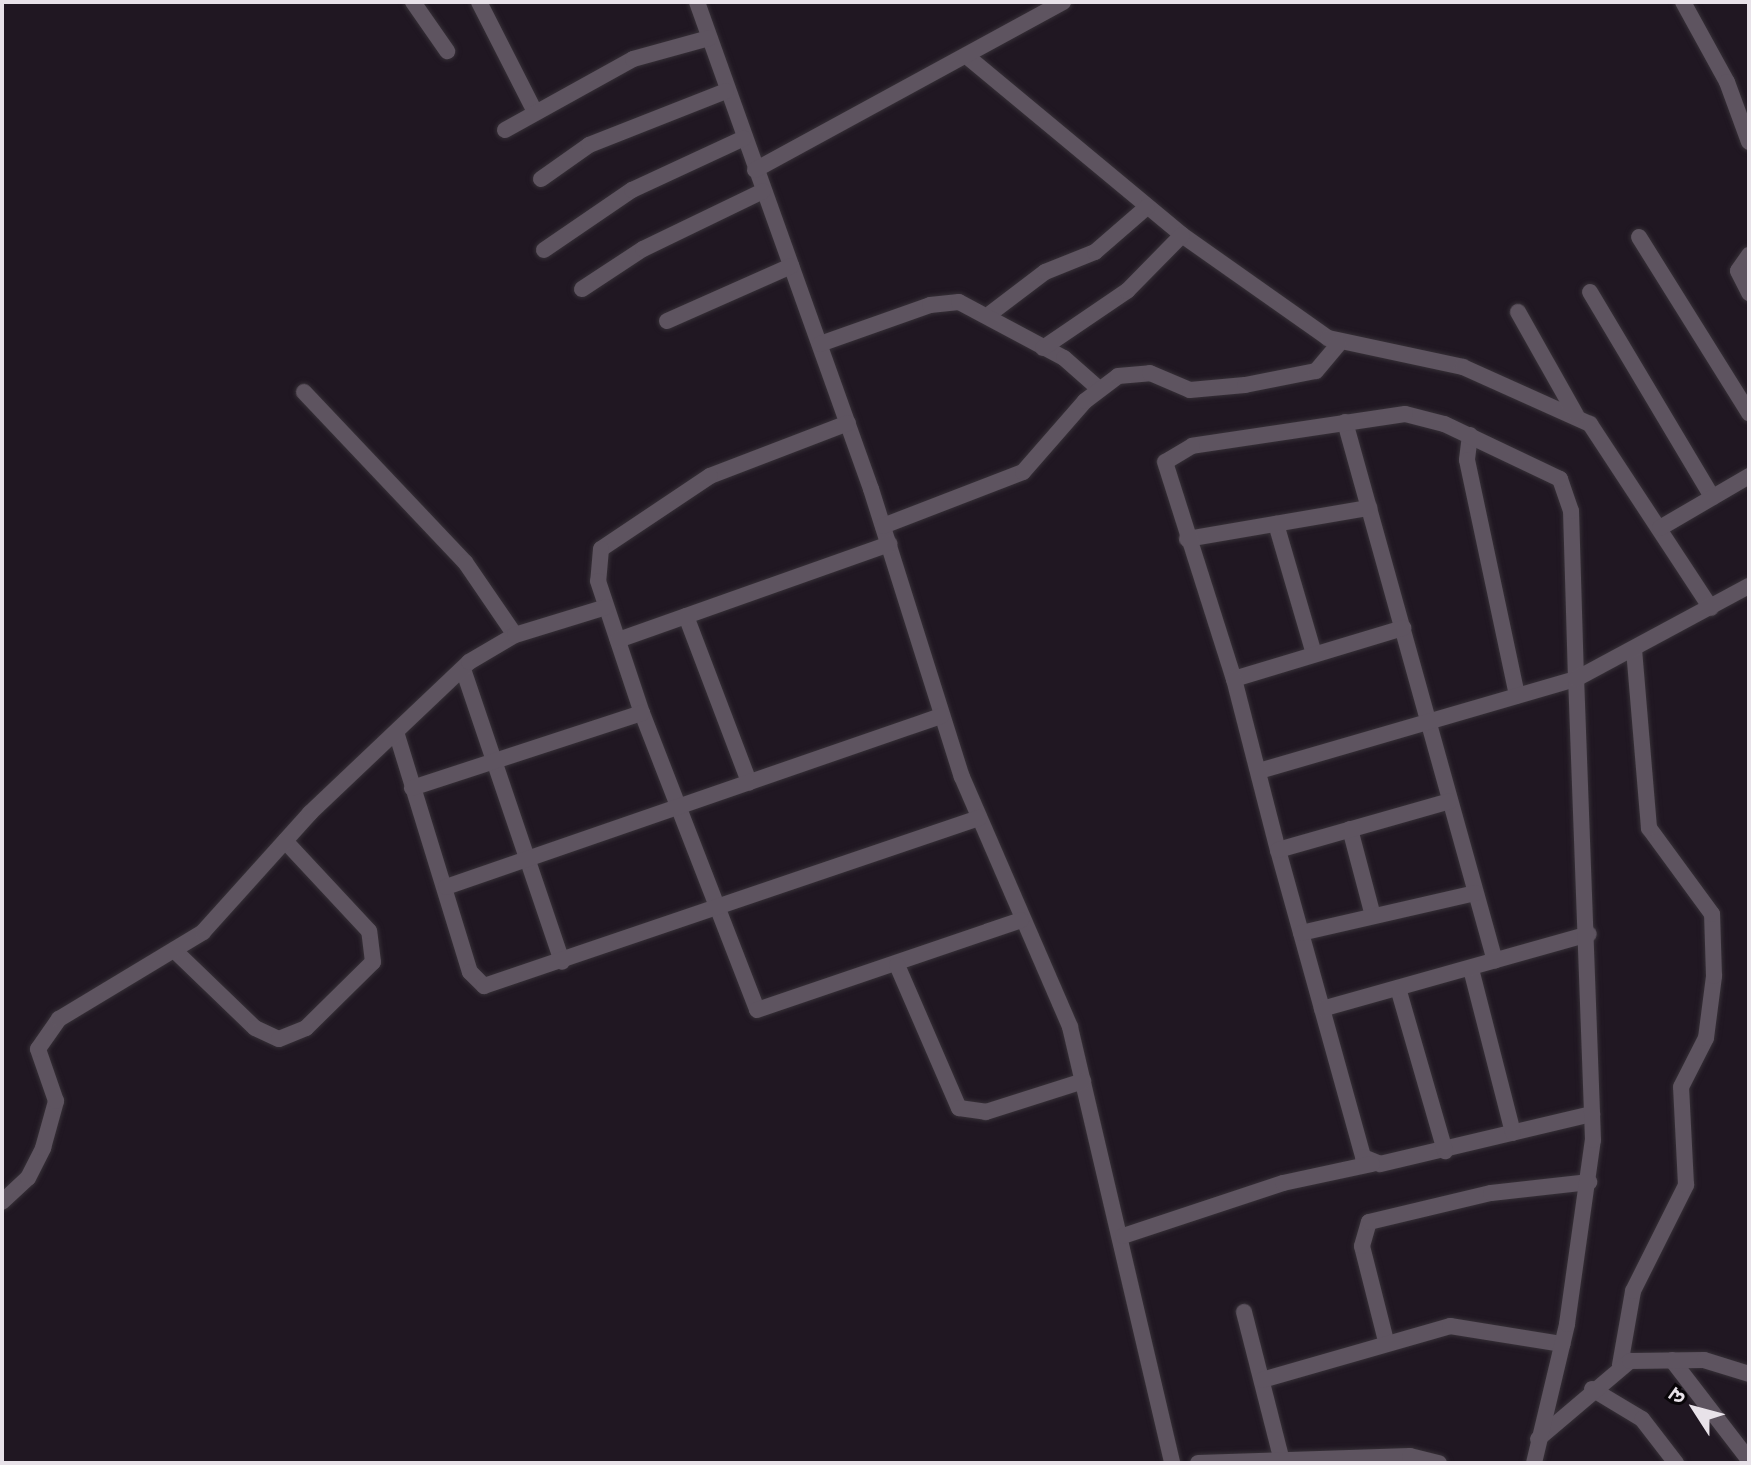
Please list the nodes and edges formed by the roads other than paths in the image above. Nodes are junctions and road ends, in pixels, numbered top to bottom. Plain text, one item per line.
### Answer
1 (413, 2) edge
2 (479, 2) edge
3 (697, 2) edge
4 (1063, 2) edge
5 (1683, 2) edge
6 (709, 38) junction
7 (447, 51) dead end
8 (969, 58) junction
9 (726, 91) junction
10 (1744, 105) edge
11 (535, 112) junction
12 (505, 130) dead end
13 (744, 138) junction
14 (1749, 142) edge
15 (755, 170) junction
16 (541, 179) dead end
17 (763, 191) junction
18 (1147, 207) junction
19 (1182, 235) junction
20 (1639, 237) dead end
21 (544, 250) dead end
22 (1749, 255) edge
23 (791, 266) junction
24 (582, 289) dead end
25 (1590, 292) dead end
26 (1749, 293) edge
27 (1518, 312) dead end
28 (991, 313) junction
29 (667, 321) dead end
30 (820, 344) junction
31 (1339, 344) junction
32 (1043, 348) junction
33 (1098, 388) junction
34 (304, 392) dead end
35 (1749, 413) edge
36 (1576, 415) junction
37 (1345, 422) junction
38 (848, 423) junction
39 (1470, 435) junction
40 (1749, 476) edge
41 (1712, 497) junction
42 (1369, 508) junction
43 (1276, 524) junction
44 (883, 526) junction
45 (1660, 528) junction
46 (1187, 539) junction
47 (889, 544) junction
48 (1749, 586) edge
49 (606, 607) junction
50 (1711, 608) junction
51 (686, 616) junction
52 (1403, 628) junction
53 (515, 635) junction
54 (618, 640) junction
55 (1634, 650) junction
56 (1314, 654) junction
57 (463, 669) junction
58 (1234, 679) junction
59 (1576, 679) junction
60 (1517, 696) junction
61 (642, 713) junction
62 (941, 716) junction
63 (1430, 722) junction
64 (397, 735) junction
65 (494, 760) junction
66 (1259, 771) junction
67 (749, 782) junction
68 (412, 788) junction
69 (1450, 801) junction
70 (681, 806) junction
71 (979, 818) junction
72 (1350, 829) junction
73 (285, 841) junction
74 (1278, 850) junction
75 (530, 860) junction
76 (446, 887) junction
77 (1475, 893) junction
78 (717, 909) junction
79 (1373, 916) junction
80 (1021, 920) junction
81 (1301, 933) junction
82 (1589, 934) junction
83 (174, 950) junction
84 (1495, 961) junction
85 (562, 962) junction
86 (897, 965) junction
87 (1471, 969) junction
88 (1398, 988) junction
89 (1322, 1009) junction
90 (1083, 1081) junction
91 (1592, 1114) junction
92 (1513, 1133) junction
93 (1445, 1151) junction
94 (1372, 1164) junction
95 (1589, 1182) junction
96 (2, 1202) edge
97 (1123, 1236) junction
98 (1244, 1312) dead end
99 (1386, 1341) junction
100 (1563, 1344) junction
101 (1672, 1360) junction
102 (1620, 1365) junction
103 (1749, 1374) edge
104 (1262, 1380) junction
105 (1592, 1389) junction
106 (1538, 1439) junction
107 (1749, 1460) edge
108 (1282, 1461) edge
109 (1172, 1463) edge
110 (1198, 1463) edge
111 (1338, 1463) edge
112 (1439, 1463) edge
113 (1534, 1463) edge
114 (1676, 1463) edge

1 - 7 street
2 - 11 street
3 - 6 street
4 - 8 street
5 - 10 street
6 - 9 street
6 - 11 street
8 - 15 street
8 - 18 street
9 - 13 street
9 - 16 street
10 - 14 street
11 - 12 street
13 - 15 street
13 - 21 street
15 - 17 street
17 - 23 street
17 - 24 street
18 - 19 street
18 - 28 street
19 - 31 street
19 - 32 street
20 - 35 street
22 - 26 street
23 - 29 street
23 - 30 street
25 - 41 street
27 - 36 street
28 - 30 street
28 - 32 street
30 - 38 street
31 - 33 street
31 - 36 street
32 - 33 street
33 - 44 street
34 - 53 street
36 - 45 street
37 - 39 street
37 - 42 street
37 - 46 street
38 - 44 street
38 - 49 street
39 - 59 street
39 - 60 street
40 - 41 street
41 - 45 street
42 - 43 street
42 - 52 street
43 - 46 street
43 - 56 street
44 - 47 street
45 - 50 street
46 - 58 street
47 - 51 street
47 - 62 street
48 - 50 street
49 - 53 street
49 - 54 street
50 - 55 street
51 - 54 street
51 - 67 street
52 - 56 street
52 - 63 street
53 - 57 street
54 - 61 street
55 - 59 street
55 - 102 street
56 - 58 street
57 - 64 street
57 - 65 street
58 - 66 street
59 - 60 street
59 - 82 street
60 - 63 street
61 - 65 street
61 - 70 street
62 - 67 street
62 - 71 street
63 - 66 street
63 - 69 street
64 - 68 street
64 - 73 street
65 - 68 street
65 - 75 street
66 - 74 street
67 - 70 street
68 - 76 street
69 - 72 street
69 - 77 street
70 - 75 street
70 - 78 street
71 - 78 street
71 - 80 street
72 - 74 street
72 - 79 street
73 - 83 street
73 - 83 street
74 - 81 street
75 - 76 street
75 - 85 street
76 - 85 street
77 - 79 street
77 - 84 street
78 - 85 street
78 - 86 street
79 - 81 street
80 - 86 street
80 - 90 street
81 - 89 street
82 - 84 street
82 - 91 street
83 - 96 street
84 - 87 street
86 - 90 street
87 - 88 street
87 - 92 street
88 - 89 street
88 - 93 street
89 - 94 street
90 - 97 street
91 - 92 street
91 - 95 street
92 - 93 street
93 - 94 street
94 - 97 street
95 - 99 street
95 - 100 street
97 - 109 street
98 - 104 street
99 - 100 street
99 - 104 street
100 - 106 street
101 - 102 street
101 - 103 street
101 - 107 street
102 - 105 street
104 - 108 street
105 - 106 street
105 - 114 street
106 - 113 street
108 - 110 street
108 - 111 street
111 - 112 street

